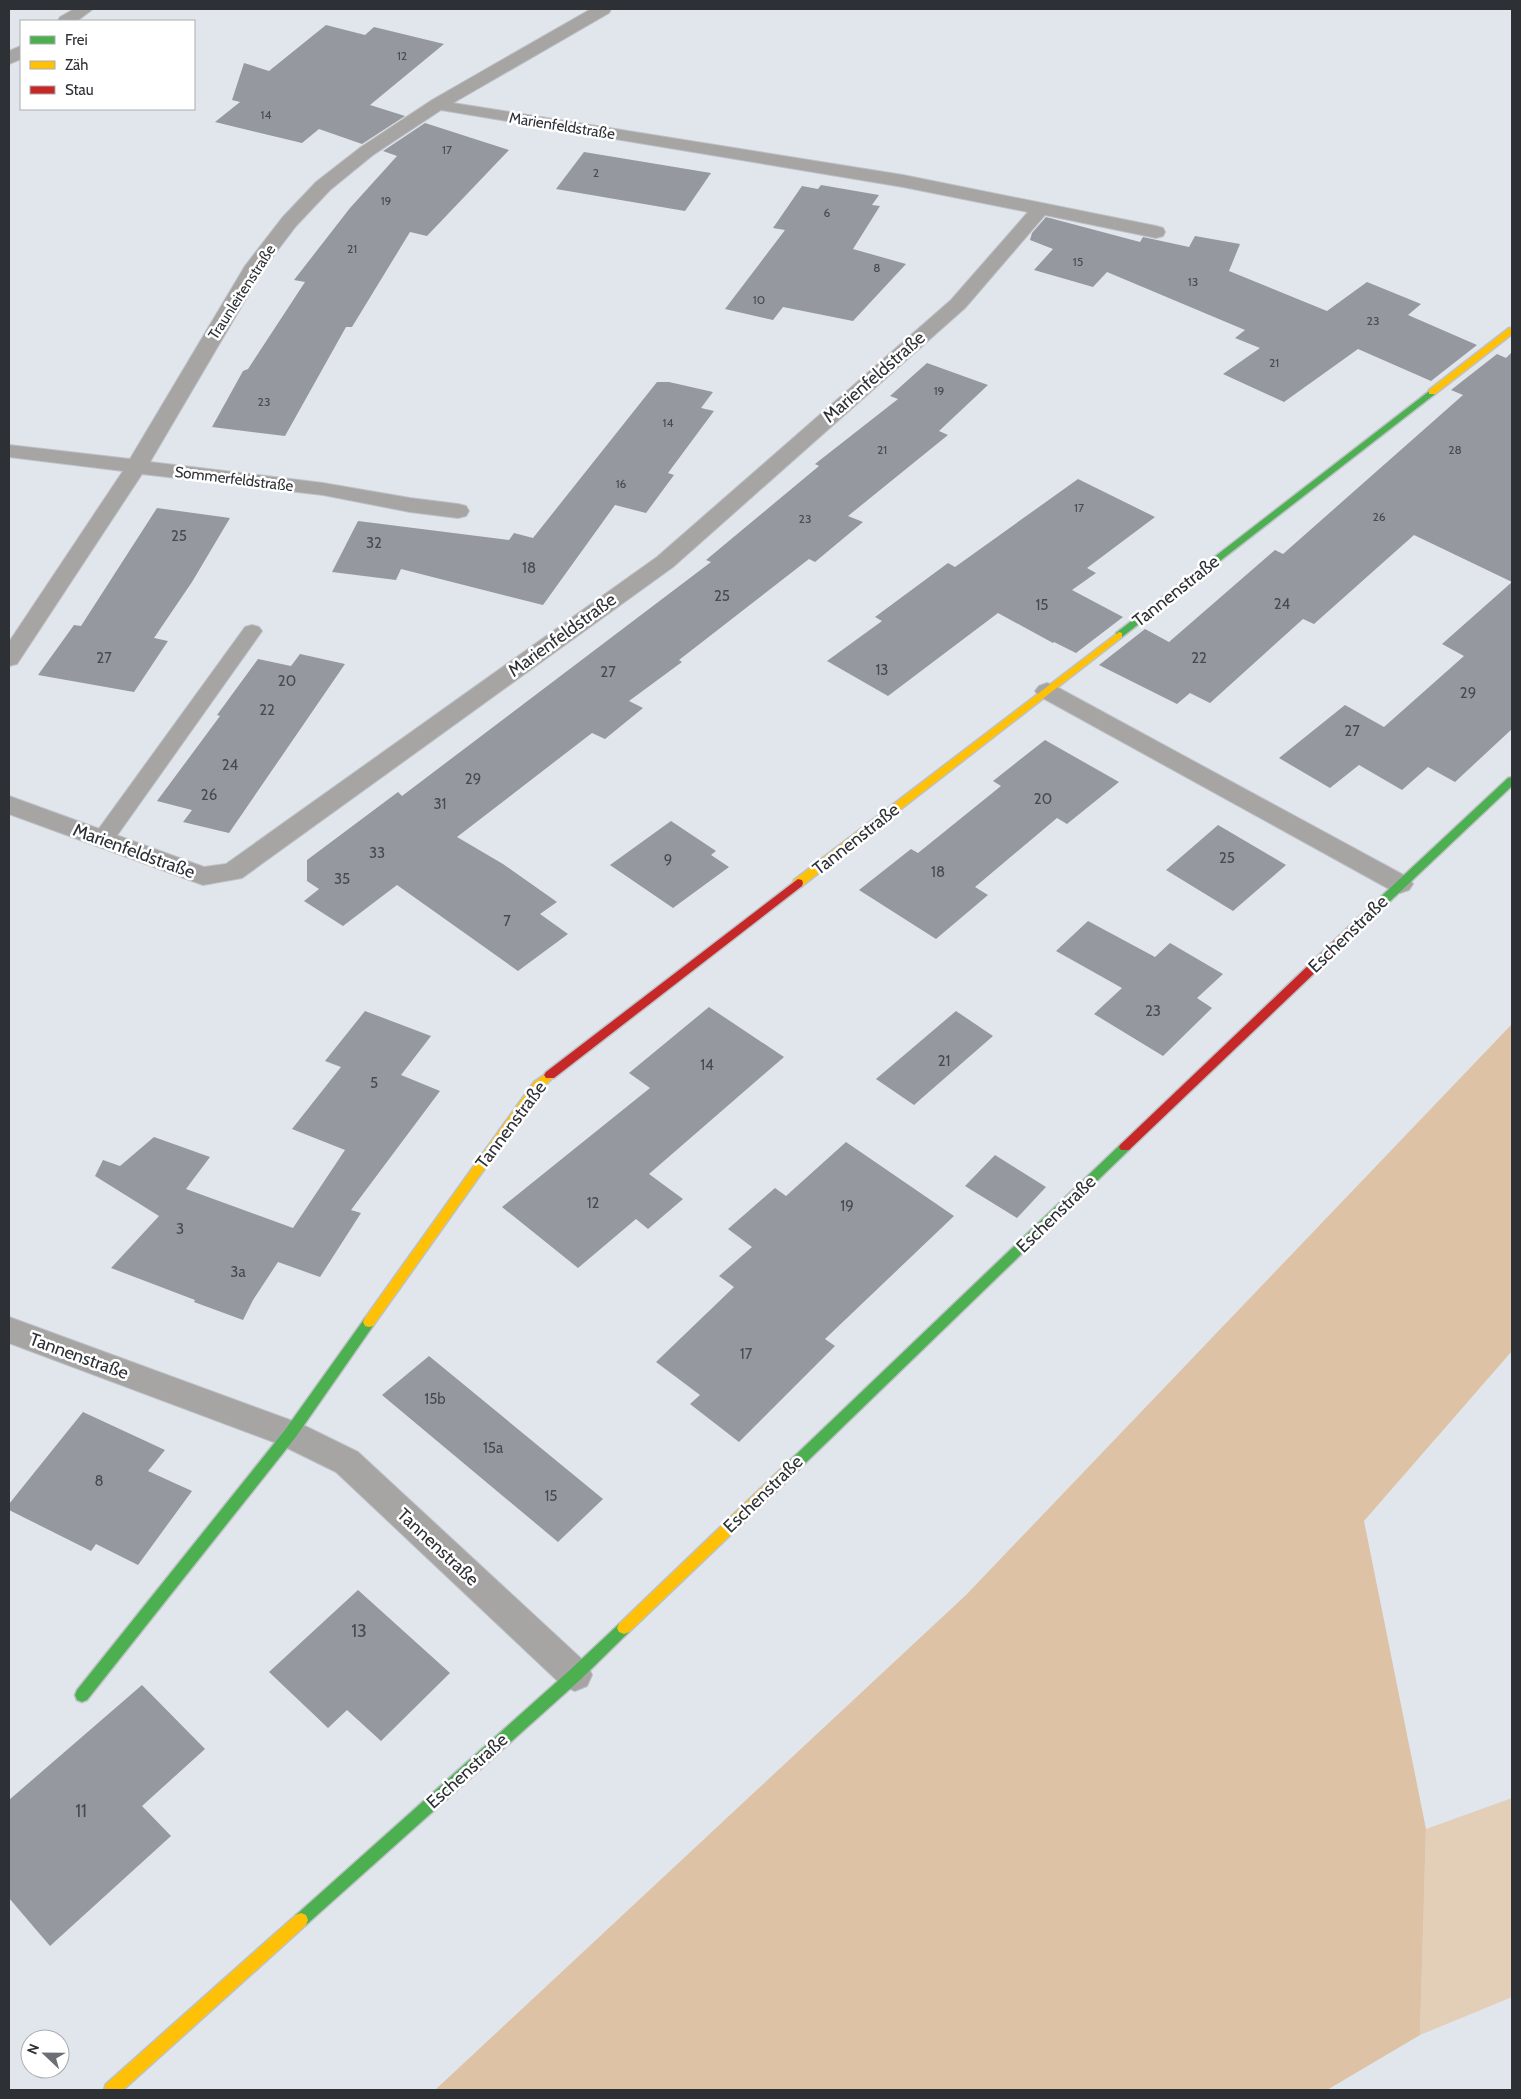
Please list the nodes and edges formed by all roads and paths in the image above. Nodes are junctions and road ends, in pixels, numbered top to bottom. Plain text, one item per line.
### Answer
1 (85, 9) edge
2 (603, 9) edge
3 (68, 20) edge
4 (20, 52) edge
5 (9, 59) edge
6 (438, 104) junction
7 (1041, 208) junction
8 (1156, 232) dead end
9 (1512, 330) edge
10 (9, 451) edge
11 (136, 467) junction
12 (458, 511) dead end
13 (252, 631) dead end
14 (9, 659) edge
15 (1047, 691) junction
16 (1512, 780) edge
17 (9, 805) edge
18 (102, 839) junction
19 (1400, 884) junction
20 (9, 1330) edge
21 (290, 1434) junction
22 (575, 1675) junction
23 (82, 1694) dead end
24 (112, 2090) edge

1 - 3 street
2 - 6 street, Traunleitenstraße
4 - 5 street
6 - 7 street, Marienfeldstraße
6 - 11 street, Traunleitenstraße
7 - 8 street, Marienfeldstraße
7 - 18 street, Marienfeldstraße
9 - 15 street, Tannenstraße
10 - 11 street, Sommerfeldstraße
11 - 12 street, Sommerfeldstraße
11 - 14 street, Traunleitenstraße
13 - 18 lane
15 - 19 street, Eschenstraße
15 - 21 street, Tannenstraße
16 - 19 street, Eschenstraße
17 - 18 street, Marienfeldstraße
19 - 22 street, Eschenstraße
20 - 21 street, Tannenstraße
21 - 22 street, Tannenstraße
21 - 23 street, Tannenstraße
22 - 24 street, Eschenstraße

